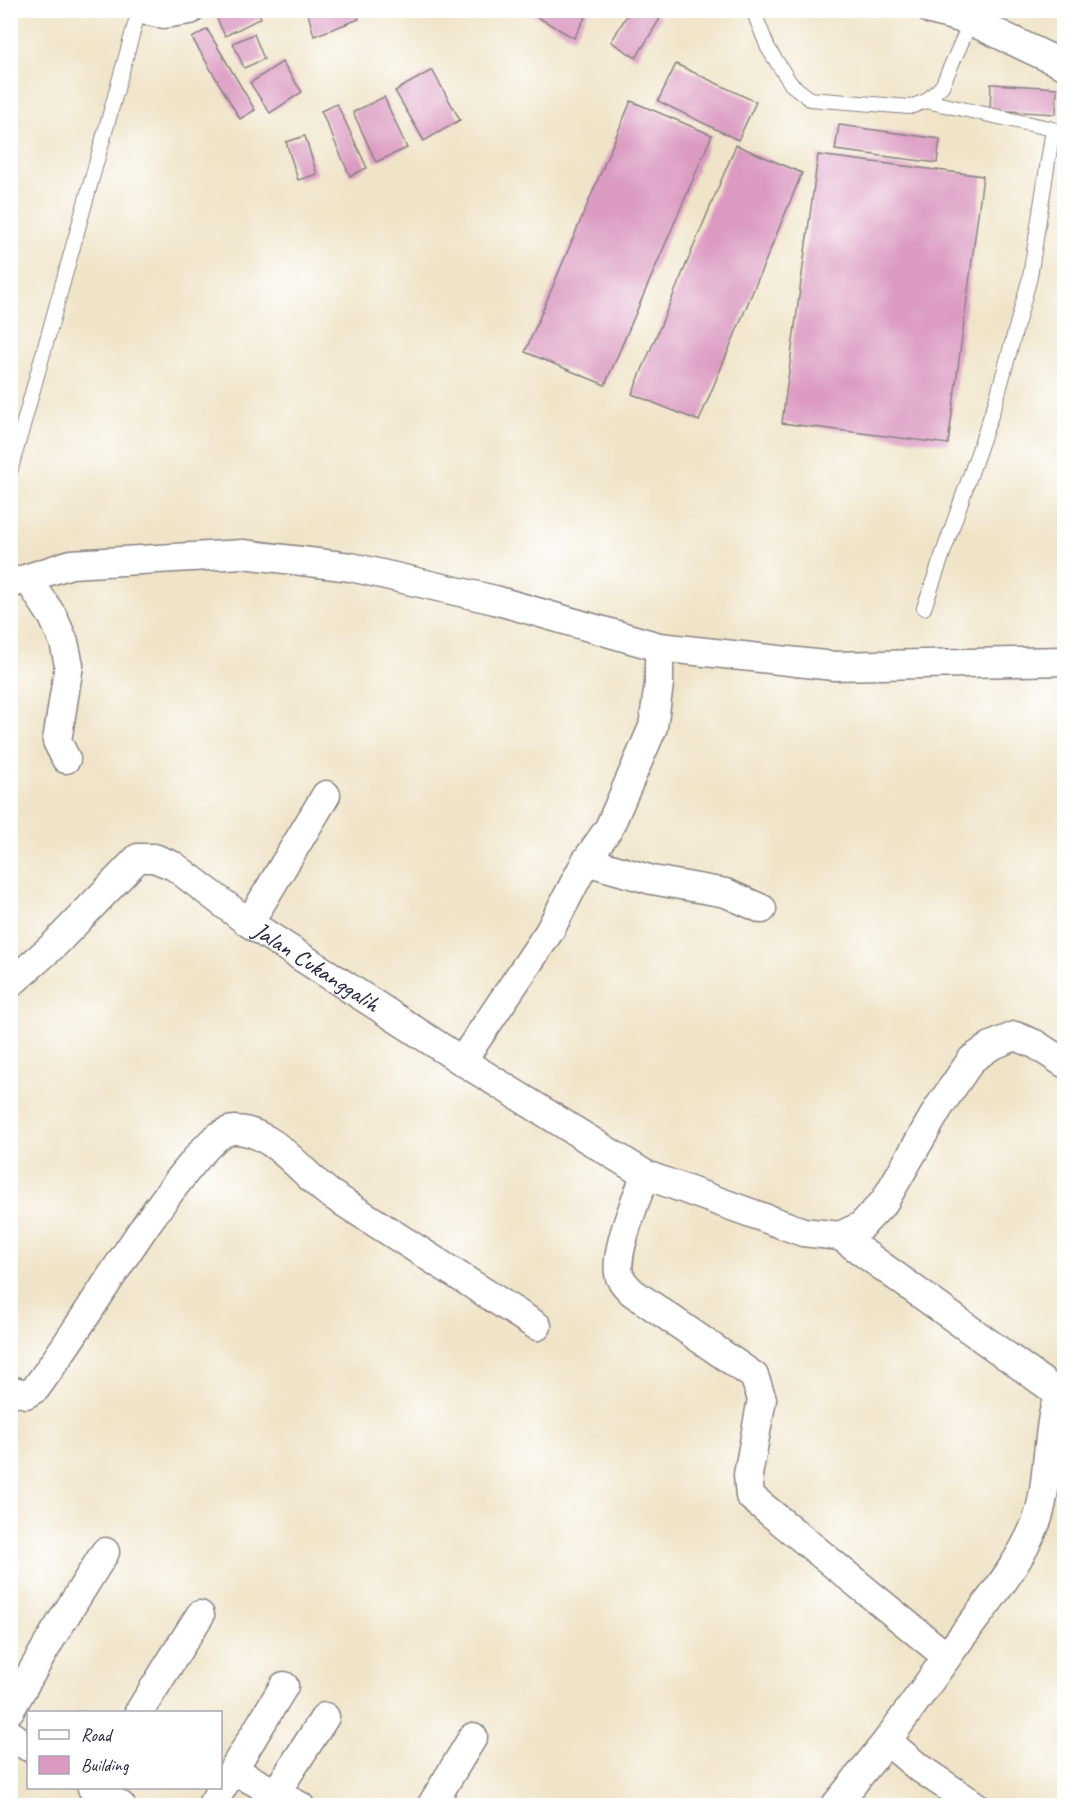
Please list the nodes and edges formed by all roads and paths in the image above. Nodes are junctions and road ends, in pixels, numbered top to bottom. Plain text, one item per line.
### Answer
1 (140, 10) edge
2 (190, 10) edge
3 (753, 10) edge
4 (938, 11) edge
5 (971, 21) junction
6 (1065, 65) edge
7 (926, 101) junction
8 (1059, 130) edge
9 (10, 472) edge
10 (19, 581) edge
11 (924, 608) dead end
12 (659, 647) junction
13 (1065, 661) edge
14 (66, 759) dead end
15 (326, 795) dead end
16 (586, 861) junction
17 (762, 909) dead end
18 (249, 922) junction
19 (10, 984) edge
20 (462, 1061) junction
21 (1065, 1063) edge
22 (646, 1174) junction
23 (840, 1236) junction
24 (537, 1326) dead end
25 (1061, 1389) edge
26 (10, 1390) edge
27 (105, 1552) dead end
28 (200, 1615) dead end
29 (947, 1657) junction
30 (284, 1686) dead end
31 (10, 1710) edge
32 (140, 1711) edge
33 (326, 1717) dead end
34 (10, 1734) edge
35 (473, 1737) dead end
36 (887, 1741) junction
37 (27, 1746) edge
38 (233, 1770) junction
39 (94, 1789) edge
40 (222, 1789) edge
41 (222, 1789) edge
42 (289, 1798) edge
43 (121, 1806) edge
44 (212, 1806) edge
45 (431, 1806) edge
46 (835, 1806) edge
47 (976, 1806) edge

1 - 2 street
1 - 9 lane
3 - 7 lane
4 - 5 street
5 - 6 street
5 - 7 lane
7 - 8 lane
8 - 11 lane
10 - 12 street
10 - 14 street
12 - 13 street
12 - 16 street
15 - 18 street
16 - 17 street
16 - 20 street
18 - 19 street, Jalan Cukanggalih
18 - 20 street, Jalan Cukanggalih
20 - 22 street, Jalan Cukanggalih
21 - 23 street
22 - 23 street, Jalan Cukanggalih
22 - 29 street
23 - 25 street
24 - 26 street
25 - 29 street
27 - 31 street
28 - 32 street
29 - 36 street
30 - 38 street
33 - 42 street
34 - 37 street
35 - 45 street
36 - 46 street
36 - 47 street
38 - 41 street
38 - 42 street
39 - 43 street
40 - 44 street

